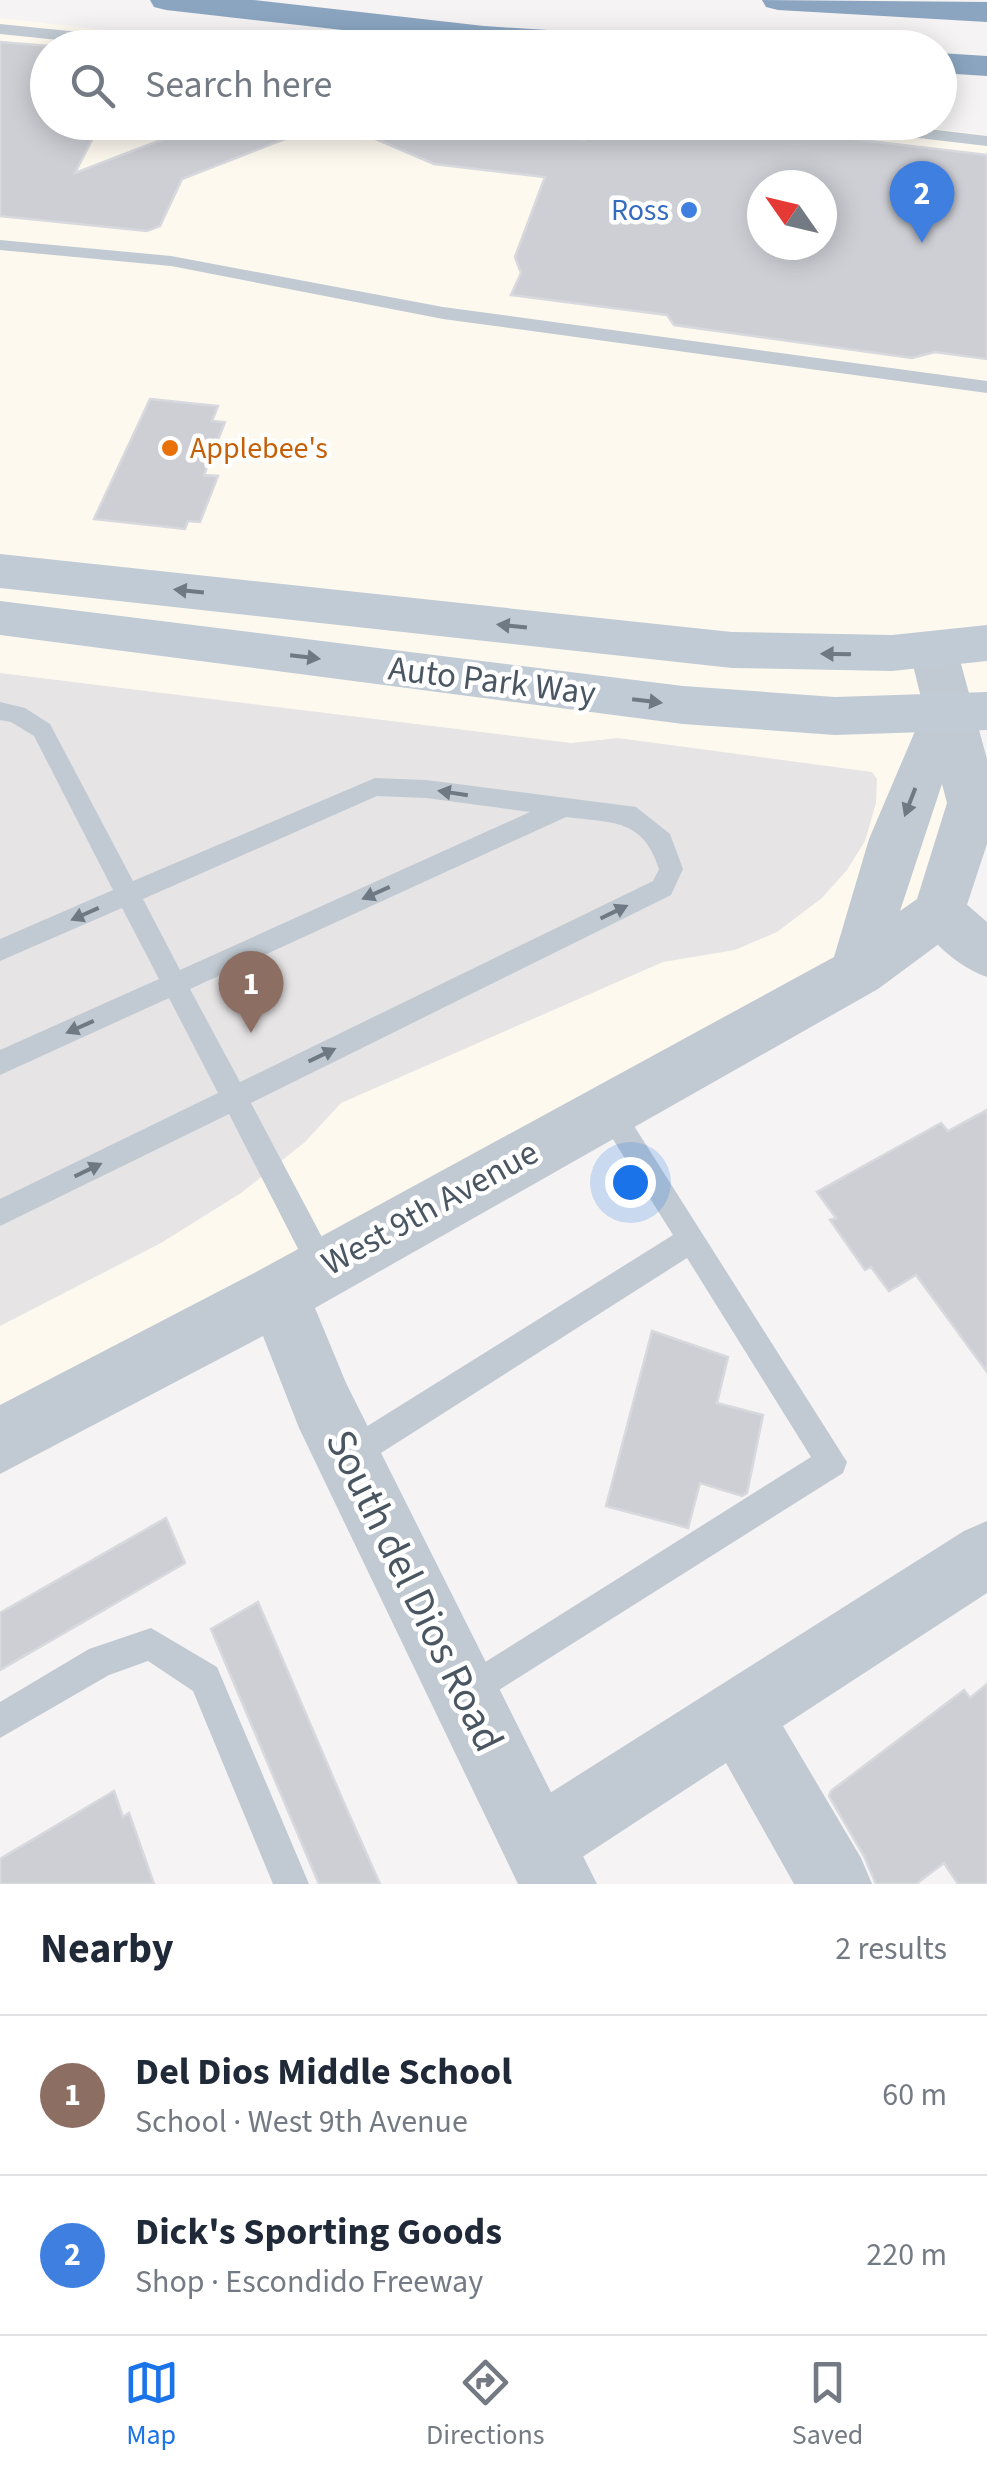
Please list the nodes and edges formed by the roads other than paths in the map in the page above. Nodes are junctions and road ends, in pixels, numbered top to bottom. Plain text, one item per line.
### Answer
1 (166, 0) edge
2 (778, 0) edge
3 (987, 12) edge
4 (0, 29) edge
5 (431, 30) edge
6 (30, 32) edge
7 (957, 63) edge
8 (987, 66) edge
9 (957, 138) edge
10 (987, 141) edge
11 (0, 245) edge
12 (987, 387) edge
13 (0, 571) edge
14 (0, 618) edge
15 (987, 643) edge
16 (934, 653) junction
17 (0, 711) edge
18 (968, 712) edge
19 (561, 809) junction
20 (972, 860) edge
21 (128, 894) junction
22 (940, 914) junction
23 (0, 950) edge
24 (986, 959) edge
25 (858, 972) junction
26 (176, 983) junction
27 (0, 1063) edge
28 (234, 1098) junction
29 (608, 1108) junction
30 (0, 1213) edge
31 (691, 1240) junction
32 (301, 1281) junction
33 (0, 1441) edge
34 (348, 1457) junction
35 (987, 1554) edge
36 (465, 1695) junction
37 (737, 1714) junction
38 (0, 1721) edge
39 (548, 1863) edge
40 (291, 1884) edge
41 (836, 1884) edge

1 - 5 highway
2 - 3 highway
4 - 6 lane
7 - 8 highway
9 - 10 lane
11 - 12 lane
16 -> 13 main road, Auto Park Way
14 -> 18 main road, Auto Park Way
15 - 16 main road, Auto Park Way
16 - 18 street
17 - 21 lane
18 - 20 street
18 -> 25 street
19 -> 21 lane
19 -> 26 lane
28 -> 19 lane
20 - 22 street
21 -> 23 lane
21 - 26 lane
22 - 24 street
22 - 25 street, West 9th Avenue
25 - 29 street, West 9th Avenue
26 -> 27 lane
26 - 28 lane
30 -> 28 lane
28 - 32 lane
29 - 31 lane
29 - 32 street, West 9th Avenue
31 - 34 lane
31 - 36 lane
32 - 33 street, West 9th Avenue
32 - 34 street, South del Dios Road
34 - 36 street, South del Dios Road
35 - 37 street
36 - 39 street, South del Dios Road
37 - 39 street
37 - 41 street
38 - 40 lane

